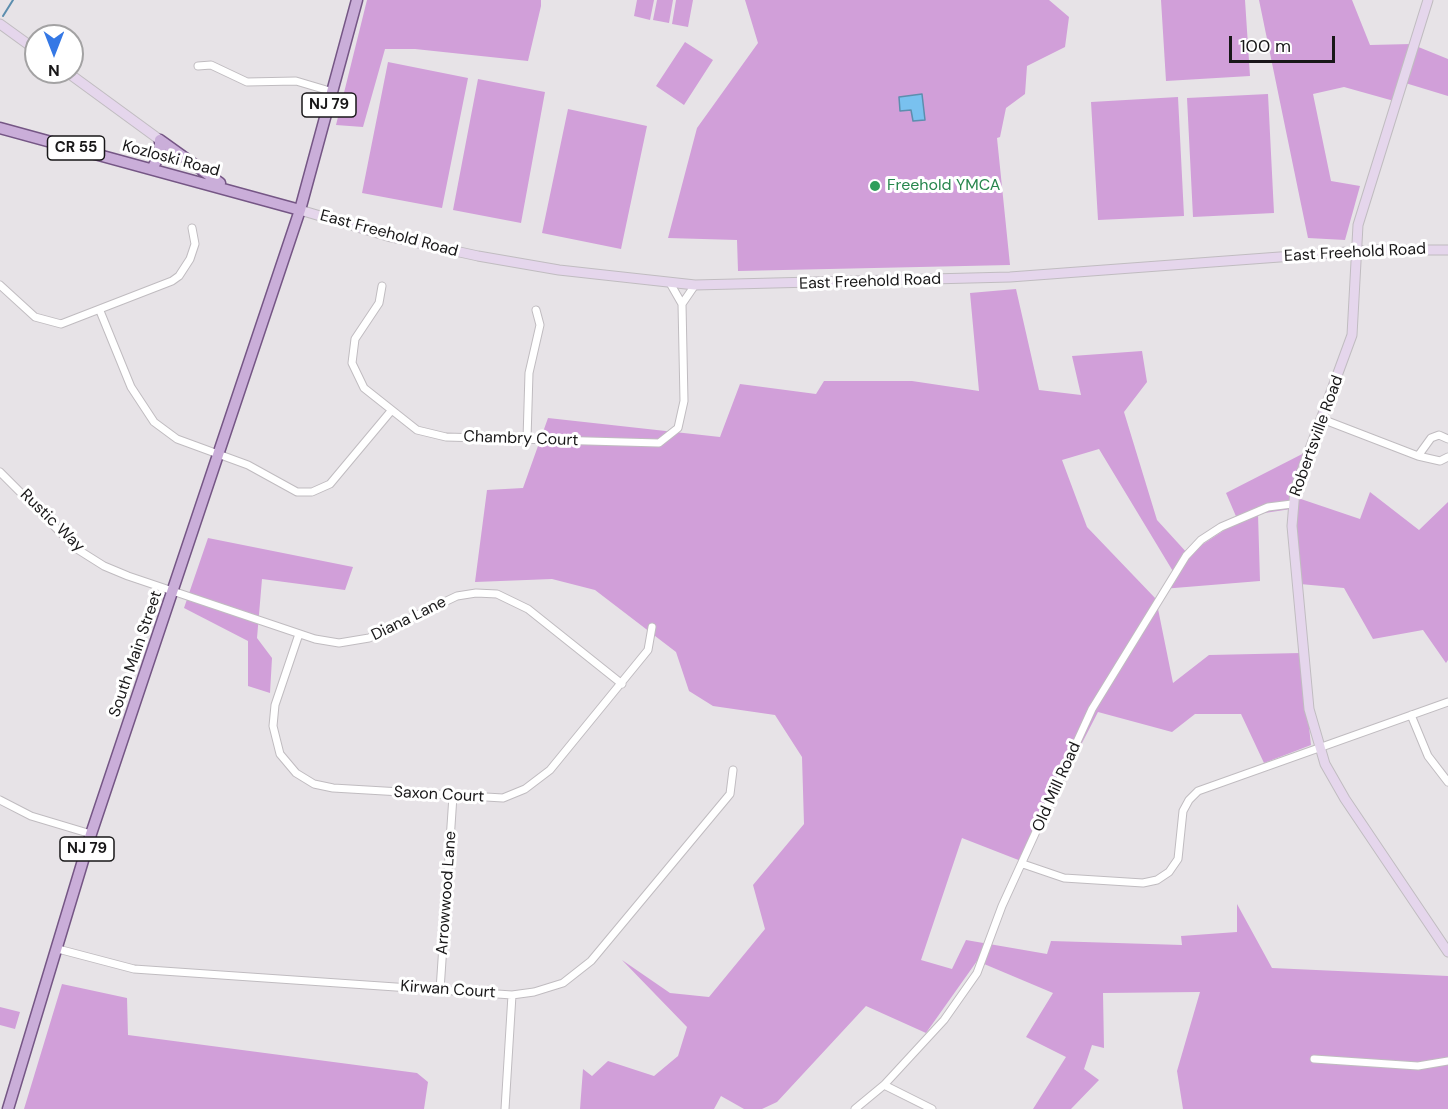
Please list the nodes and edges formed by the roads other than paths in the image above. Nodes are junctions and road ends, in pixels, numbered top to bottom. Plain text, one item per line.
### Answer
1 (357, 0) edge
2 (1428, 0) edge
3 (0, 24) edge
4 (24, 41) edge
5 (198, 66) dead end
6 (83, 84) edge
7 (333, 92) junction
8 (0, 128) edge
9 (160, 140) junction
10 (152, 169) junction
11 (239, 193) junction
12 (300, 210) junction
13 (192, 228) dead end
14 (1448, 250) edge
15 (1354, 252) junction
16 (670, 283) junction
17 (0, 285) edge
18 (695, 285) junction
19 (382, 286) dead end
20 (682, 304) junction
21 (536, 310) dead end
22 (100, 311) junction
23 (391, 411) junction
24 (1322, 419) junction
25 (1448, 439) edge
26 (527, 440) junction
27 (220, 456) junction
28 (1418, 456) junction
29 (1448, 457) edge
30 (0, 472) edge
31 (1292, 504) junction
32 (173, 592) junction
33 (652, 627) dead end
34 (299, 634) junction
35 (622, 684) junction
36 (1448, 702) edge
37 (1411, 715) junction
38 (1319, 747) junction
39 (733, 770) dead end
40 (1448, 782) edge
41 (453, 796) junction
42 (0, 800) edge
43 (91, 834) junction
44 (1023, 864) junction
45 (1444, 937) edge
46 (58, 949) junction
47 (1448, 952) edge
48 (440, 990) junction
49 (512, 995) junction
50 (1314, 1059) dead end
51 (1448, 1061) edge
52 (884, 1085) junction
53 (8, 1109) edge
54 (505, 1109) edge
55 (855, 1109) edge
56 (932, 1109) edge

1 - 7 main road, NJ 79
2 - 15 street, Robertsville Road
3 - 4 street
5 - 7 street
6 - 9 street
7 - 12 main road, NJ 79
8 - 10 main road, Kozloski Road / CR 55
9 - 10 main road
9 - 11 main road
10 - 11 main road, Kozloski Road / CR 55
11 - 12 main road, Kozloski Road / CR 55
12 - 16 street, East Freehold Road
12 - 27 main road, South Main Street / NJ 79
13 - 22 street
14 - 15 street, East Freehold Road
15 - 18 street, East Freehold Road
15 - 24 street, Robertsville Road
16 - 18 street, East Freehold Road
16 - 20 street, Chambry Court
17 - 22 street
18 - 20 street
19 - 23 street, Chambry Court
20 - 26 street, Chambry Court
21 - 26 street
22 - 27 street
23 - 26 street, Chambry Court
23 - 27 street
24 - 28 street
24 - 31 street, Robertsville Road
25 - 28 street
27 - 32 main road, South Main Street / NJ 79
28 - 29 street
30 - 32 street, Rustic Way
31 - 38 street, Robertsville Road
31 - 44 street, Old Mill Road
32 - 34 street, Diana Lane
32 - 43 main road, South Main Street / NJ 79
33 - 35 street, Saxon Court
34 - 35 street, Diana Lane
34 - 41 street, Saxon Court
35 - 41 street, Saxon Court
36 - 37 street
37 - 38 street
37 - 40 street
38 - 44 street
38 - 45 street, Robertsville Road
39 - 49 street, Kirwan Court
41 - 48 street, Arrowwood Lane
42 - 43 street
43 - 46 main road, South Main Street / NJ 79
44 - 52 street, Old Mill Road
45 - 47 street, Robertsville Road
46 - 48 street, Kirwan Court
46 - 53 main road, South Main Street / NJ 79
48 - 49 street, Kirwan Court
49 - 54 street
50 - 51 street
52 - 55 street, Old Mill Road
52 - 56 street

